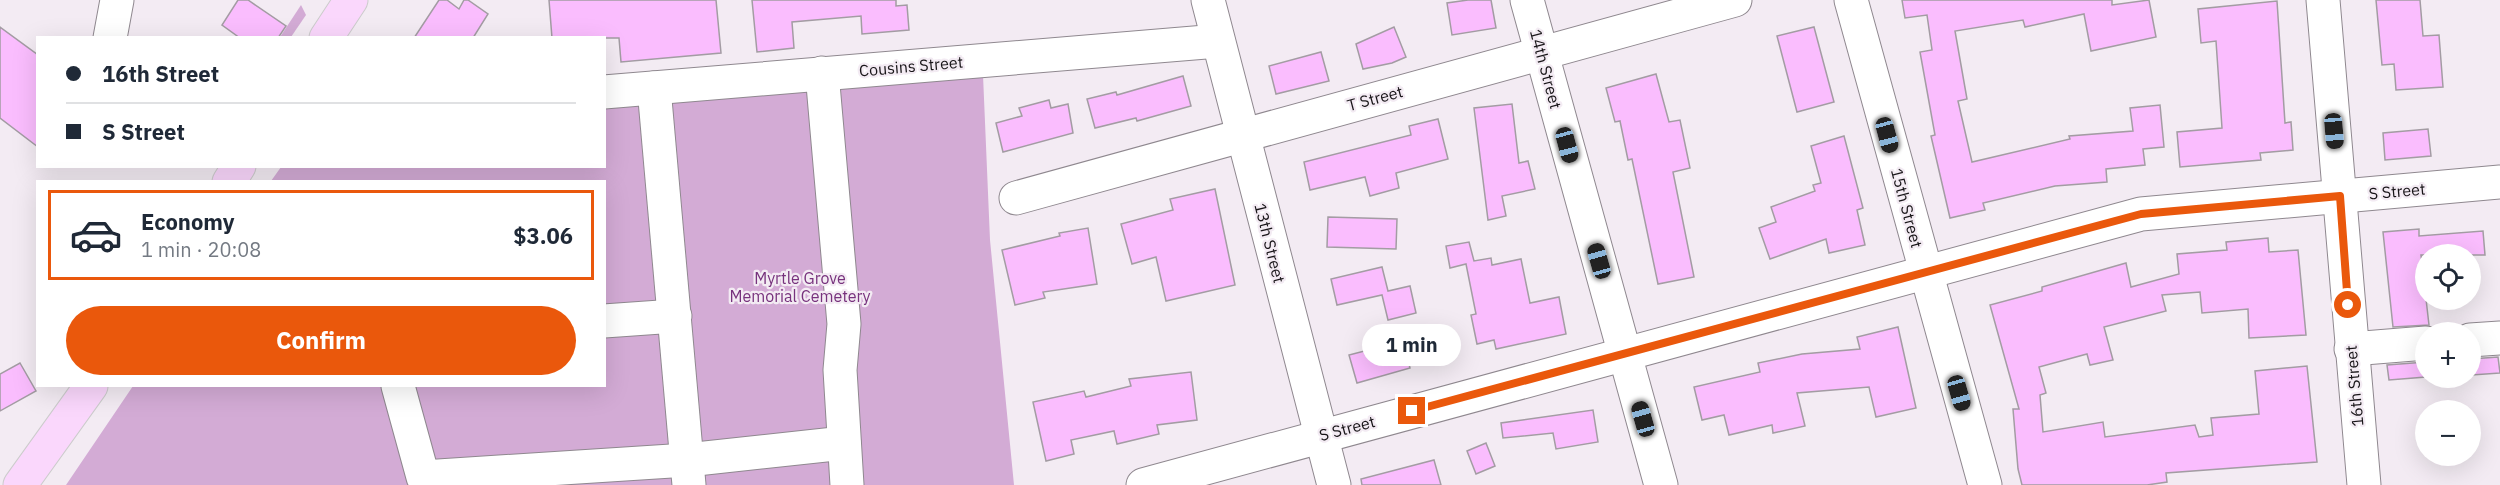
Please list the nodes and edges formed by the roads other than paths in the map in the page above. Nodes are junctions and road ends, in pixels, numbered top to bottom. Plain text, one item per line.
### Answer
1 (117, 0) edge
2 (351, 0) edge
3 (1208, 0) edge
4 (1527, 0) edge
5 (1735, 0) edge
6 (1851, 0) edge
7 (2323, 0) edge
8 (111, 36) edge
9 (327, 36) edge
10 (1218, 41) junction
11 (1541, 53) junction
12 (822, 73) junction
13 (654, 88) junction
14 (606, 92) edge
15 (1242, 135) junction
16 (2500, 182) edge
17 (2340, 196) junction
18 (1016, 198) dead end
19 (1925, 273) junction
20 (675, 316) junction
21 (606, 321) edge
22 (2500, 338) edge
23 (2481, 339) edge
24 (2415, 344) edge
25 (2351, 349) junction
26 (1624, 353) junction
27 (89, 387) edge
28 (398, 387) edge
29 (1320, 436) junction
30 (844, 443) junction
31 (688, 472) edge
32 (20, 485) edge
33 (847, 485) edge
34 (1143, 485) edge
35 (1334, 485) edge
36 (1661, 485) edge
37 (1985, 485) edge
38 (2364, 485) edge

1 - 8 street
2 - 9 main road
3 - 10 street, 13th Street
4 - 11 street, 14th Street
5 - 11 street, T Street
6 - 19 street, 15th Street
7 - 17 street, 16th Street
10 - 12 street, Cousins Street
10 - 15 street, 13th Street
11 - 15 street, T Street
11 - 26 street, 14th Street
12 - 13 street, Cousins Street
12 - 30 street
13 - 14 street, Cousins Street
13 - 20 street
15 - 18 street, T Street
15 - 29 street, 13th Street
16 - 17 street, S Street
17 - 19 street, S Street
17 - 25 street, 16th Street
19 - 26 street, S Street
19 - 37 street, 15th Street
20 - 21 street
20 - 31 street
22 - 23 street
24 - 25 street
25 - 38 street, 16th Street
26 - 29 street, S Street
26 - 36 street, 14th Street
27 - 32 main road
28 - 31 street
29 - 34 street, S Street
29 - 35 street, 13th Street
30 - 31 street
30 - 33 street

